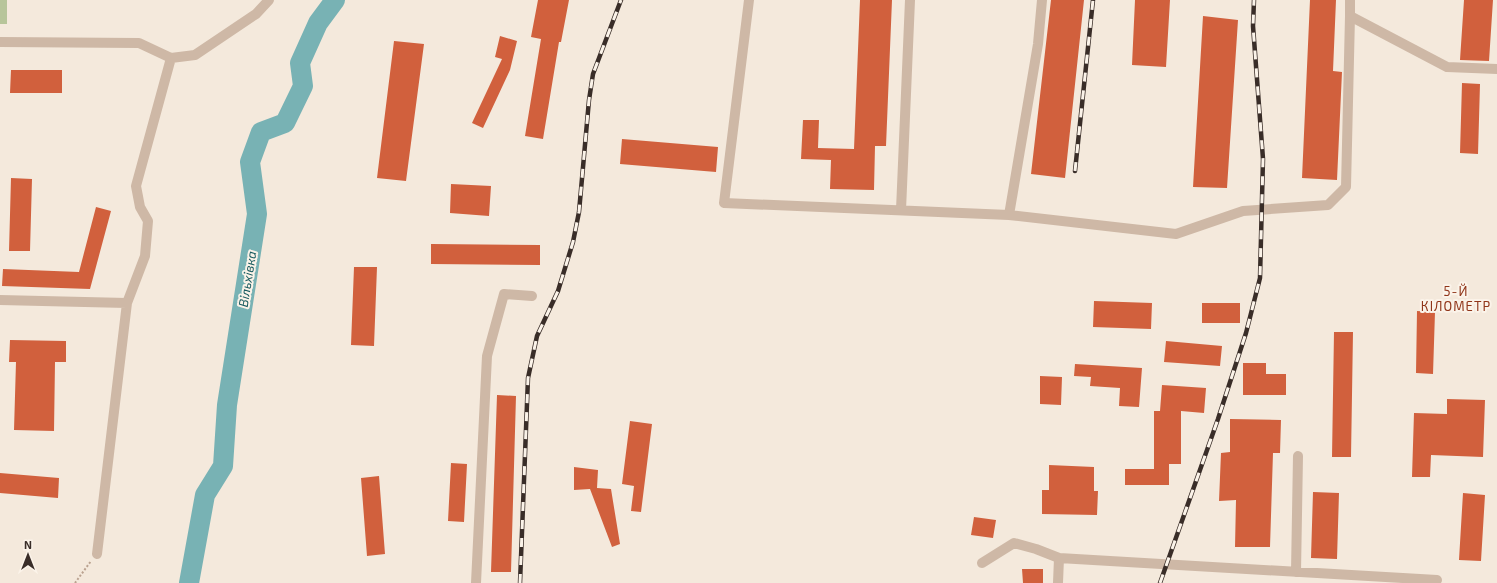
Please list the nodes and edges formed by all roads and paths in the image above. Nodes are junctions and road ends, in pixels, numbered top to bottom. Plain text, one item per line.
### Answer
1 (269, 0) edge
2 (749, 0) edge
3 (910, 0) edge
4 (1042, 0) edge
5 (1350, 0) edge
6 (1350, 16) junction
7 (0, 42) edge
8 (171, 58) junction
9 (1497, 69) edge
10 (900, 210) junction
11 (1009, 215) junction
12 (532, 296) dead end
13 (0, 300) edge
14 (127, 303) junction
15 (1298, 456) dead end
16 (97, 554) joint
17 (1059, 558) junction
18 (982, 563) dead end
19 (1296, 572) junction
20 (1378, 580) edge
21 (1437, 580) dead end
22 (74, 583) edge
23 (476, 583) edge
24 (1058, 583) edge

1 - 8 street
2 - 10 street
3 - 10 street
4 - 11 street
5 - 6 street
6 - 9 street
6 - 11 street
7 - 8 street
8 - 14 street
10 - 11 street
12 - 23 street
13 - 14 street
14 - 16 street
15 - 19 street
16 - 22 path
17 - 18 street
17 - 19 street
17 - 24 street
19 - 20 street
20 - 21 street

